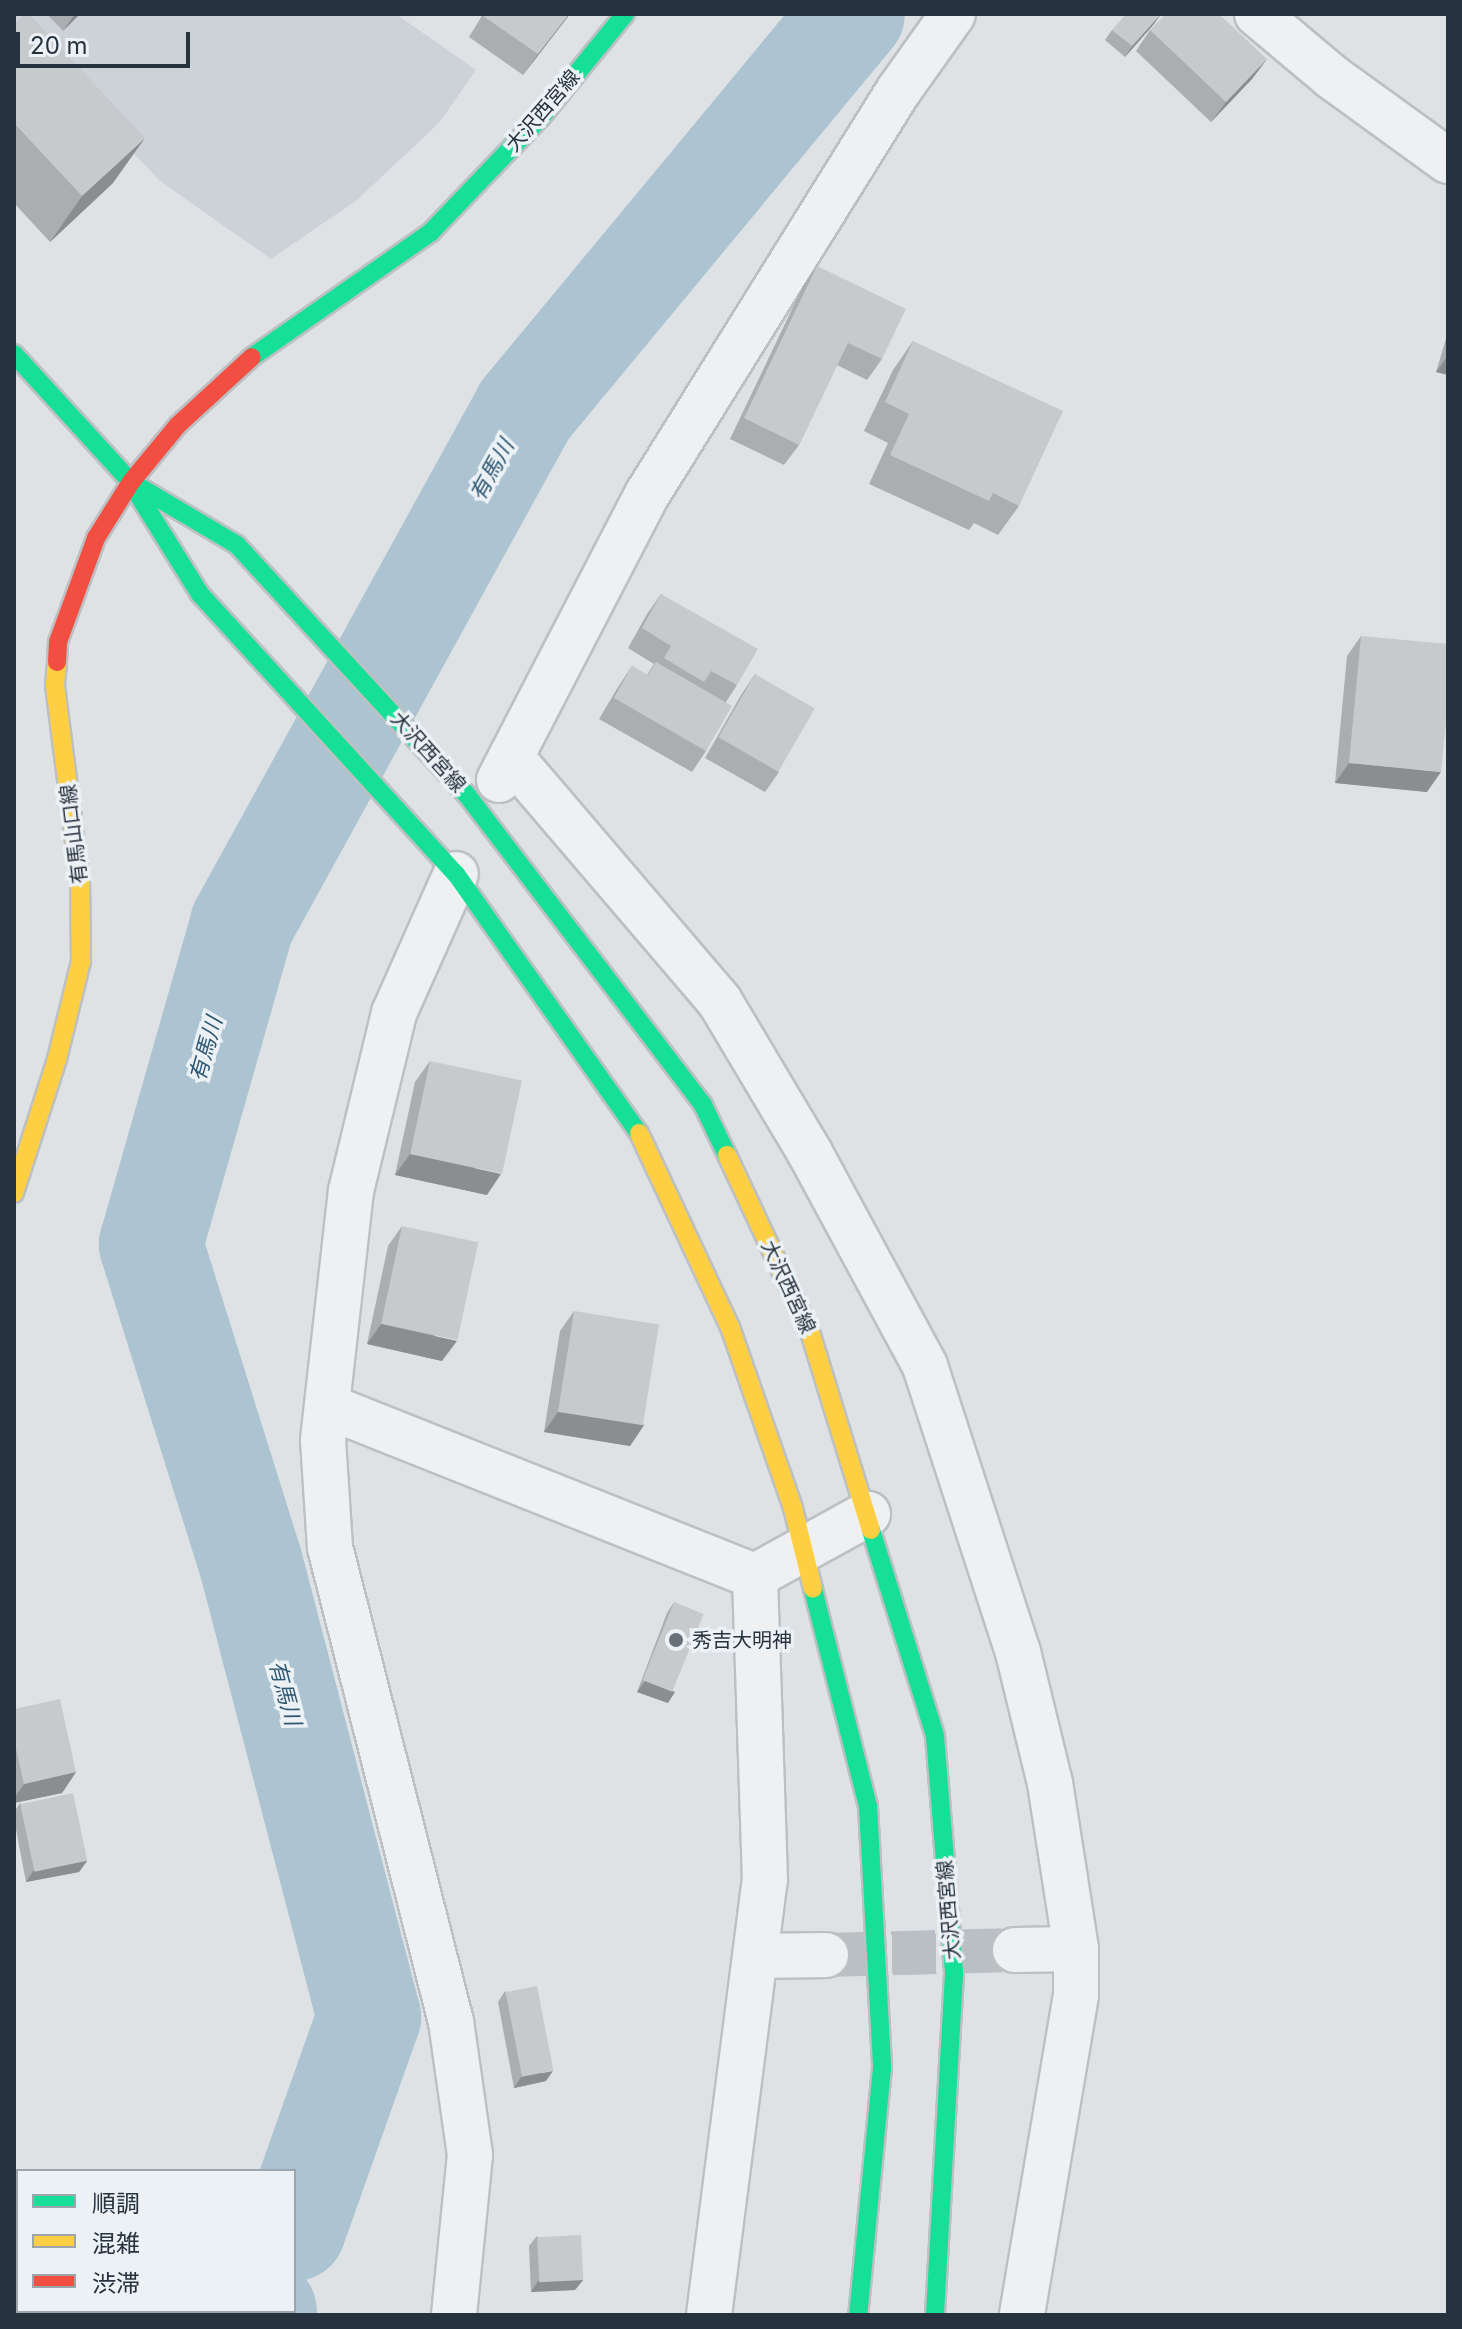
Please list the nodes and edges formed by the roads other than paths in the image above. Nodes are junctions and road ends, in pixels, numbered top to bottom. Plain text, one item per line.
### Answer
1 (625, 14) edge
2 (953, 14) edge
3 (1257, 14) edge
4 (1448, 161) edge
5 (14, 354) edge
6 (131, 482) junction
7 (492, 777) junction
8 (447, 863) junction
9 (14, 1193) edge
10 (327, 1406) junction
11 (868, 1514) junction
12 (805, 1550) junction
13 (755, 1576) junction
14 (1076, 1949) junction
15 (1015, 1950) tunnel mouth
16 (826, 1955) tunnel mouth
17 (756, 1956) junction
18 (454, 2315) edge
19 (709, 2315) edge
20 (858, 2315) edge
21 (935, 2315) edge
22 (1022, 2315) edge

1 - 6 main road, 大沢西宮線
2 - 7 street
3 - 4 street
5 - 6 main road
6 - 7 main road, 大沢西宮線
6 - 8 main road
6 - 9 main road, 有馬山口線
7 - 11 main road, 大沢西宮線
7 - 14 street
8 - 10 street
8 - 12 main road
10 - 13 street
10 - 18 street
11 - 12 street
11 - 21 main road, 大沢西宮線
12 - 13 street
12 - 20 main road
13 - 17 street
14 - 15 street
14 - 22 street
16 - 17 street
17 - 19 street

